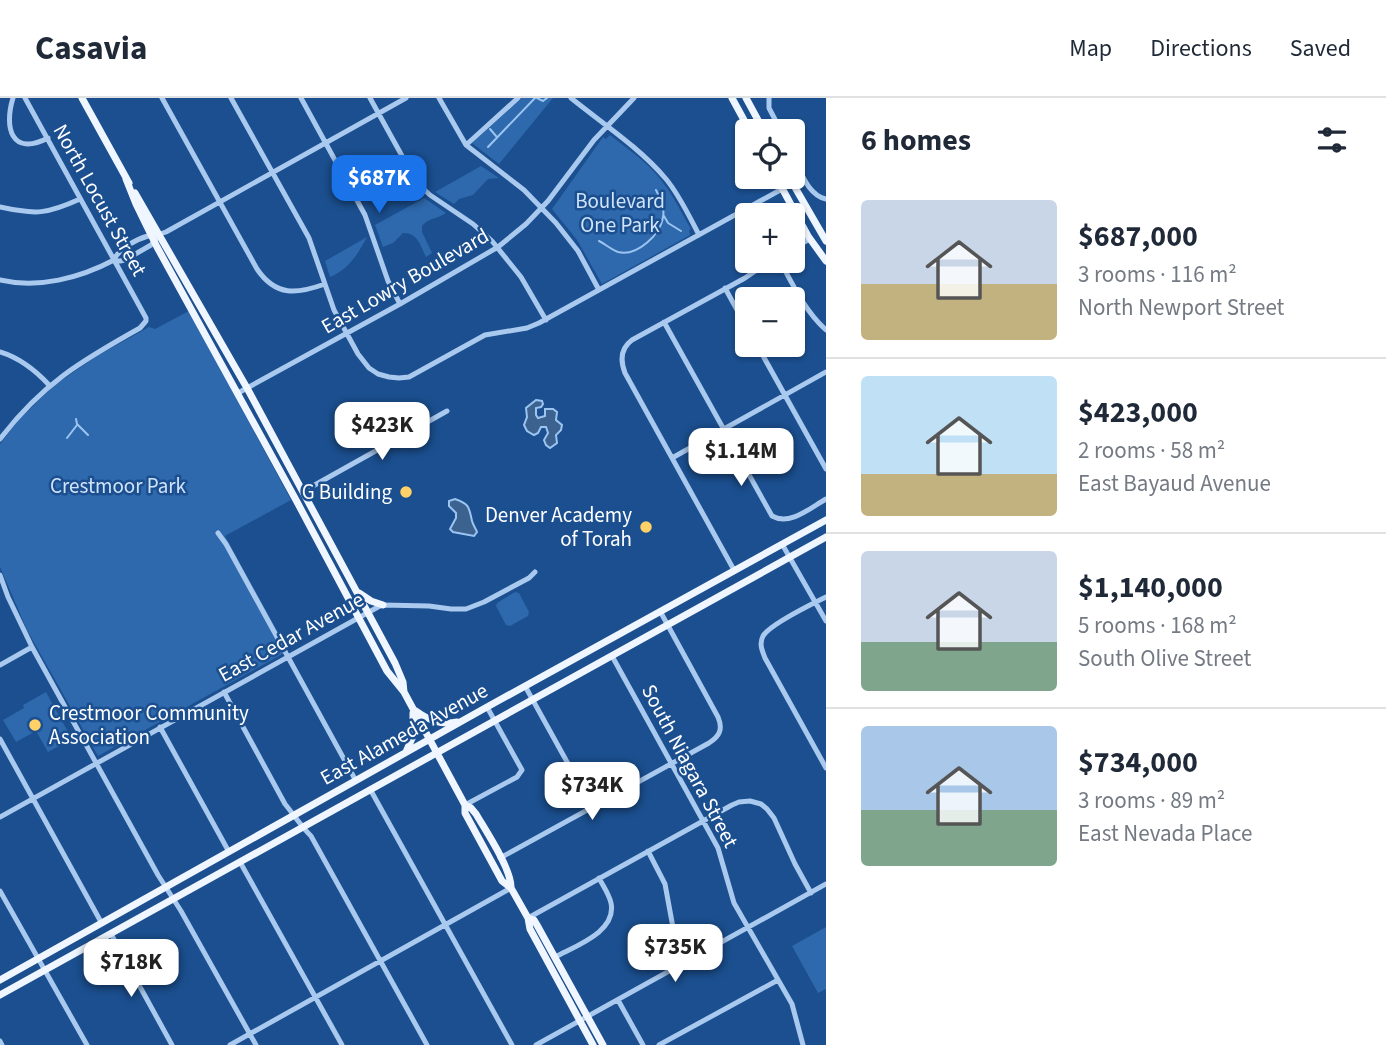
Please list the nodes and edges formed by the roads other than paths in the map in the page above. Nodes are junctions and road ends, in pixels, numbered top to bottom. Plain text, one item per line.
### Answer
1 (13, 98) edge
2 (25, 98) edge
3 (82, 98) edge
4 (162, 98) edge
5 (231, 98) edge
6 (301, 98) edge
7 (370, 98) edge
8 (406, 98) edge
9 (439, 98) edge
10 (518, 98) edge
11 (571, 98) edge
12 (634, 98) edge
13 (641, 98) edge
14 (732, 98) edge
15 (769, 98) edge
16 (748, 102) edge
17 (624, 109) junction
18 (379, 113) junction
19 (744, 119) edge
20 (757, 119) edge
21 (774, 119) edge
22 (606, 126) junction
23 (48, 138) junction
24 (326, 143) junction
25 (466, 145) junction
26 (272, 172) junction
27 (805, 179) edge
28 (782, 189) joint
29 (796, 189) edge
30 (80, 199) junction
31 (824, 199) edge
32 (220, 202) junction
33 (0, 207) edge
34 (542, 207) junction
35 (699, 235) junction
36 (155, 237) junction
37 (810, 239) junction
38 (826, 241) edge
39 (805, 242) edge
40 (498, 247) junction
41 (114, 260) junction
42 (826, 261) edge
43 (750, 273) edge
44 (787, 273) edge
45 (0, 280) edge
46 (326, 284) junction
47 (725, 288) junction
48 (599, 290) junction
49 (400, 304) junction
50 (735, 306) edge
51 (545, 320) junction
52 (664, 322) junction
53 (826, 330) edge
54 (346, 333) junction
55 (0, 352) edge
56 (764, 357) edge
57 (826, 372) edge
58 (49, 385) junction
59 (247, 388) junction
60 (238, 393) junction
61 (785, 395) junction
62 (447, 411) dead end
63 (723, 429) junction
64 (0, 439) edge
65 (672, 458) junction
66 (274, 460) junction
67 (826, 469) edge
68 (304, 491) junction
69 (826, 499) edge
70 (296, 500) junction
71 (826, 520) edge
72 (323, 527) junction
73 (218, 533) dead end
74 (826, 537) edge
75 (782, 544) junction
76 (790, 557) junction
77 (734, 570) junction
78 (535, 572) dead end
79 (0, 575) edge
80 (357, 592) junction
81 (826, 597) edge
82 (816, 602) junction
83 (383, 605) junction
84 (660, 611) junction
85 (368, 612) junction
86 (359, 617) junction
87 (826, 621) edge
88 (668, 625) junction
89 (32, 647) junction
90 (288, 656) junction
91 (612, 656) junction
92 (0, 665) edge
93 (525, 686) junction
94 (224, 692) junction
95 (404, 692) junction
96 (533, 700) junction
97 (487, 707) junction
98 (412, 709) junction
99 (465, 720) junction
100 (495, 720) junction
101 (160, 727) junction
102 (429, 739) junction
103 (0, 740) edge
104 (406, 752) junction
105 (436, 753) junction
106 (96, 763) junction
107 (672, 763) junction
108 (826, 768) edge
109 (356, 781) junction
110 (370, 789) junction
111 (33, 799) junction
112 (465, 805) junction
113 (592, 807) junction
114 (295, 815) junction
115 (0, 817) edge
116 (704, 820) junction
117 (302, 827) junction
118 (648, 851) junction
119 (229, 852) junction
120 (500, 858) junction
121 (240, 862) junction
122 (599, 878) junction
123 (826, 884) edge
124 (166, 887) junction
125 (511, 888) junction
126 (0, 891) edge
127 (811, 893) junction
128 (174, 899) junction
129 (528, 918) junction
130 (101, 922) junction
131 (445, 925) junction
132 (748, 928) junction
133 (111, 934) junction
134 (555, 957) junction
135 (37, 958) junction
136 (380, 961) junction
137 (689, 961) junction
138 (45, 970) junction
139 (0, 980) edge
140 (778, 980) junction
141 (0, 995) edge
142 (315, 997) junction
143 (618, 1000) junction
144 (588, 1016) junction
145 (580, 1020) junction
146 (250, 1034) junction
147 (87, 1045) edge
148 (172, 1045) edge
149 (230, 1045) edge
150 (256, 1045) edge
151 (342, 1045) edge
152 (427, 1045) edge
153 (512, 1045) edge
154 (536, 1045) edge
155 (593, 1045) edge
156 (603, 1045) edge
157 (643, 1045) edge
158 (659, 1045) edge
159 (803, 1045) edge

1 - 23 street
2 - 23 street, North Locust Street
3 - 36 main road
4 - 32 street
5 - 26 street
6 - 24 street
7 - 18 street
8 - 18 street
9 - 25 street
10 - 25 street
11 - 22 street
12 - 17 street, East Lowry Boulevard
13 - 17 street, East Lowry Boulevard
14 - 19 main road
15 - 21 street
16 - 20 main road
17 - 22 street, East Lowry Boulevard
18 - 24 street
18 - 40 street
22 - 34 street, East Lowry Boulevard
22 - 35 street
23 - 30 street, North Locust Street
24 - 26 street
24 - 49 street
25 - 34 street
26 - 32 street
26 - 46 street
27 - 31 street
28 - 35 street
28 - 37 main road
29 - 38 main road
30 - 33 street
30 - 41 street, North Locust Street
32 - 36 street
32 - 46 street
34 - 40 street, East Lowry Boulevard
34 - 48 street
35 - 48 street
36 - 41 street
36 - 41 street
36 - 59 main road
36 - 60 main road
37 - 39 street
37 - 42 main road
40 - 49 street, East Lowry Boulevard
40 - 51 street
41 - 45 street
41 - 58 street, North Locust Street
43 - 47 street
44 - 53 street
46 - 54 street
47 - 50 street
47 - 52 street
48 - 51 street
49 - 54 street, East Lowry Boulevard
51 - 54 street
52 - 63 street
52 - 65 street
54 - 59 street, East Lowry Boulevard
55 - 58 street
56 - 61 street
57 - 61 street
58 - 64 street
59 - 60 street, East Lowry Boulevard
59 - 68 main road
60 - 66 main road
61 - 63 street
61 - 67 street
62 - 68 street
63 - 65 street
63 - 69 street
65 - 77 street
66 - 68 main road
66 - 70 main road
68 - 72 main road
70 - 72 main road
70 - 86 main road
71 - 75 main road, East Alameda Avenue
72 - 80 main road
73 - 90 street
74 - 76 main road, East Alameda Avenue
75 - 76 street
75 - 77 main road, East Alameda Avenue
76 - 82 street
76 - 88 main road, East Alameda Avenue
77 - 84 main road, East Alameda Avenue
78 - 83 street, East Cedar Avenue
79 - 89 street
80 - 83 main road
80 - 85 main road
81 - 82 street
82 - 87 street
82 - 108 street
83 - 85 street, East Cedar Avenue
84 - 88 street
84 - 93 main road, East Alameda Avenue
85 - 86 street, East Cedar Avenue
85 - 95 main road
86 - 90 street, East Cedar Avenue
86 - 95 main road
88 - 91 main road, East Alameda Avenue
88 - 107 street
89 - 92 street
89 - 106 street
90 - 94 street, East Cedar Avenue
90 - 109 street
91 - 96 main road, East Alameda Avenue
91 - 107 street, South Niagara Street
93 - 96 street
93 - 97 main road, East Alameda Avenue
94 - 101 street, East Cedar Avenue
94 - 114 street
95 - 98 main road
96 - 100 main road, East Alameda Avenue
96 - 113 street
97 - 99 main road, East Alameda Avenue
97 - 100 street
98 - 99 main road
98 - 102 main road
98 - 104 main road
99 - 102 main road, East Alameda Avenue
100 - 105 main road, East Alameda Avenue
100 - 112 street
101 - 106 street, East Cedar Avenue
101 - 119 street
102 - 104 main road, East Alameda Avenue
102 - 105 main road
103 - 111 street
104 - 109 main road, East Alameda Avenue
105 - 110 main road, East Alameda Avenue
105 - 112 main road
106 - 111 street, East Cedar Avenue
106 - 124 street
107 - 113 street
107 - 116 street, South Niagara Street
109 - 114 main road, East Alameda Avenue
110 - 117 main road, East Alameda Avenue
110 - 131 street
111 - 115 street, East Cedar Avenue
111 - 130 street
112 - 120 main road
112 - 125 main road
113 - 120 street
114 - 117 street
114 - 119 main road, East Alameda Avenue
116 - 118 street
116 - 127 street
116 - 132 street, South Niagara Street
117 - 121 main road, East Alameda Avenue
117 - 136 street
118 - 122 street
118 - 137 street
119 - 124 main road, East Alameda Avenue
120 - 125 main road
121 - 128 main road, East Alameda Avenue
121 - 142 street
122 - 129 street
122 - 134 street
123 - 127 street
124 - 128 street
124 - 130 main road, East Alameda Avenue
125 - 129 main road
125 - 131 street
126 - 135 street
127 - 132 street
128 - 133 main road, East Alameda Avenue
128 - 146 street
129 - 134 main road
129 - 145 main road
130 - 135 main road, East Alameda Avenue
131 - 136 street
131 - 153 street
132 - 137 street
132 - 140 street, South Niagara Street
133 - 138 main road, East Alameda Avenue
133 - 148 street
134 - 144 main road
135 - 138 street
135 - 139 main road, East Alameda Avenue
136 - 142 street
136 - 152 street
137 - 143 street
138 - 141 main road, East Alameda Avenue
138 - 147 street
140 - 158 street
140 - 159 street, South Niagara Street
142 - 146 street
142 - 151 street
143 - 144 street
143 - 157 street
144 - 145 street
144 - 156 main road
145 - 154 street
145 - 155 main road
146 - 149 street
146 - 150 street

